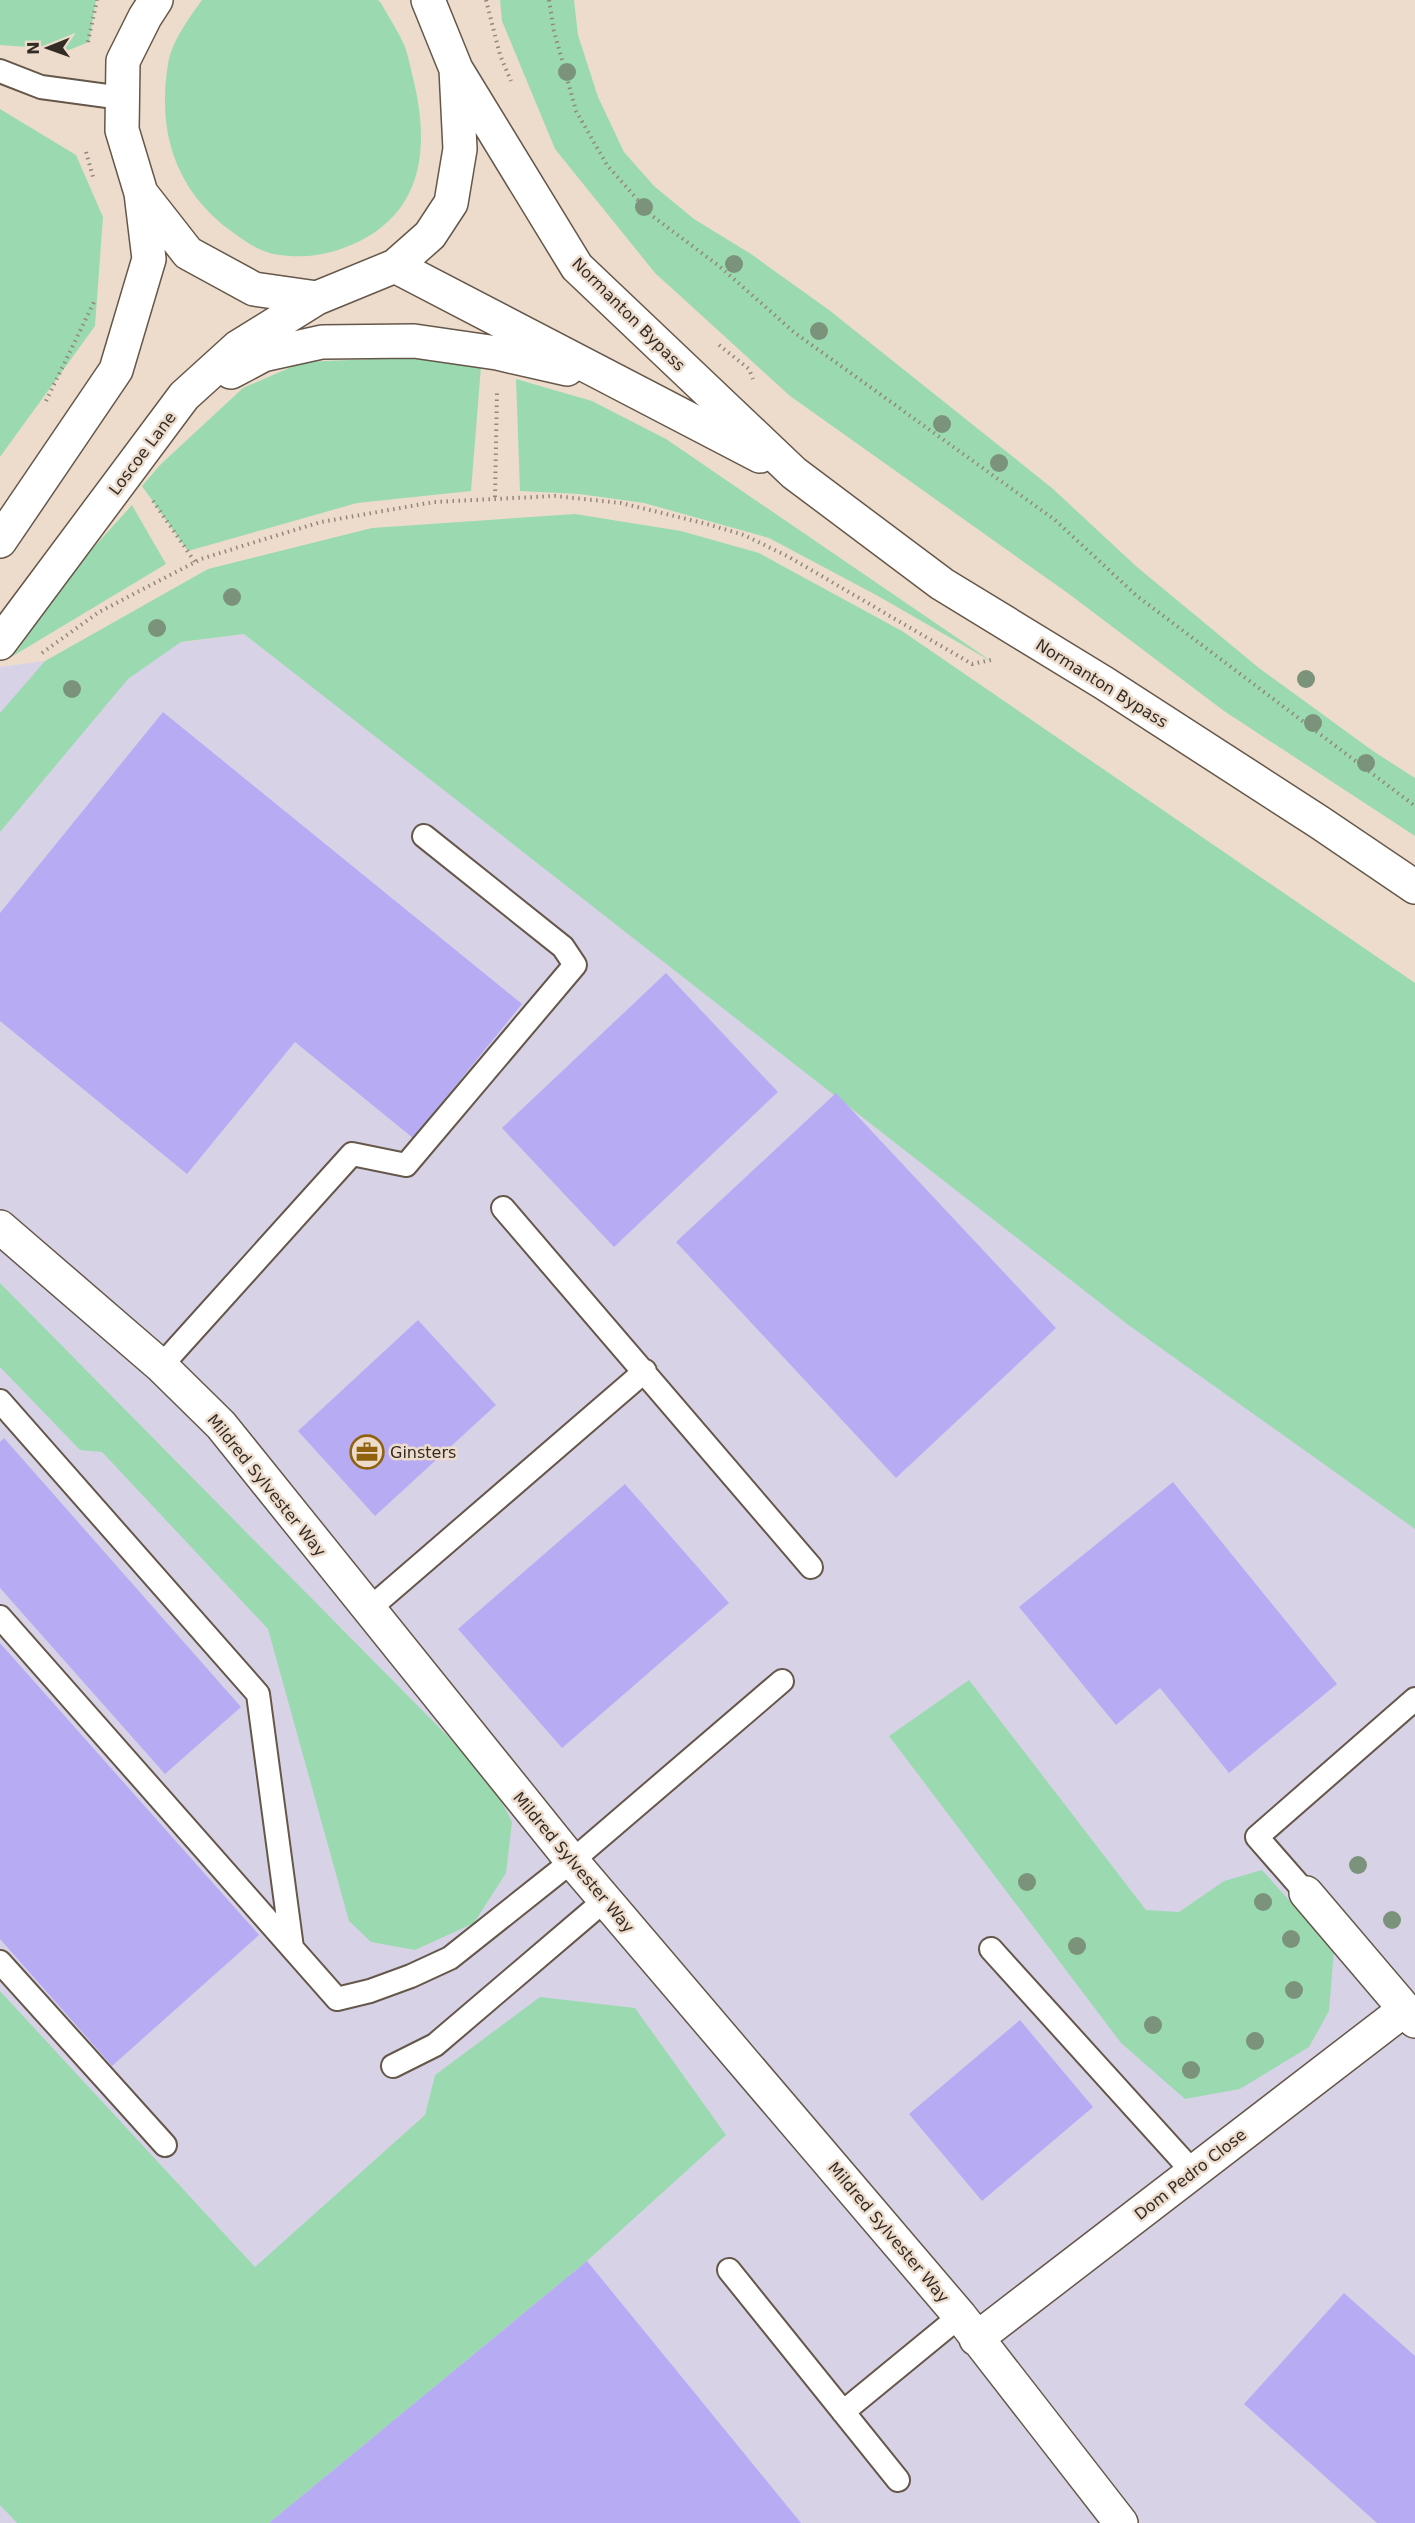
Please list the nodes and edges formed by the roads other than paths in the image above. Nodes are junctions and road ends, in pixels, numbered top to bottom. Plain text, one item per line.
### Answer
1 (127, 0) edge
2 (156, 0) edge
3 (428, 0) edge
4 (123, 61) junction
5 (456, 69) junction
6 (0, 71) edge
7 (122, 98) junction
8 (141, 193) junction
9 (395, 266) junction
10 (317, 298) junction
11 (612, 379) junction
12 (184, 396) junction
13 (794, 473) junction
14 (0, 541) edge
15 (0, 643) edge
16 (424, 836) dead end
17 (1415, 887) edge
18 (503, 1208) dead end
19 (0, 1227) edge
20 (161, 1366) junction
21 (645, 1371) junction
22 (0, 1401) edge
23 (812, 1567) dead end
24 (368, 1610) junction
25 (0, 1617) edge
26 (782, 1681) dead end
27 (1415, 1699) edge
28 (572, 1861) junction
29 (1306, 1893) joint
30 (605, 1899) junction
31 (292, 1948) junction
32 (991, 1949) dead end
33 (0, 1962) edge
34 (1410, 2015) edge
35 (393, 2066) dead end
36 (165, 2145) dead end
37 (1193, 2172) junction
38 (729, 2270) dead end
39 (968, 2327) junction
40 (843, 2412) junction
41 (898, 2480) dead end
42 (1121, 2523) edge

1 - 4 main road
2 - 4 main road
3 - 5 main road
4 - 7 main road
5 - 9 main road, Loscoe Lane
5 - 13 main road, Normanton Bypass
6 - 7 lane
7 - 8 main road
8 - 10 main road
8 - 14 main road
9 - 10 main road, Loscoe Lane
9 - 11 main road, Normanton Bypass
10 - 12 main road, Loscoe Lane
11 - 12 main road
11 - 13 main road, Normanton Bypass
12 - 15 main road, Loscoe Lane
13 - 17 main road, Normanton Bypass
16 - 20 lane
18 - 21 lane
19 - 20 main road, Mildred Sylvester Way
20 - 24 main road, Mildred Sylvester Way
21 - 23 lane
21 - 24 lane
22 - 31 lane
24 - 28 main road, Mildred Sylvester Way
25 - 31 lane
26 - 28 lane
27 - 29 lane
28 - 30 main road, Mildred Sylvester Way
28 - 31 lane
29 - 34 main road
30 - 35 lane
30 - 39 main road, Mildred Sylvester Way
32 - 37 lane
33 - 36 lane
34 - 37 main road, Dom Pedro Close
37 - 39 main road, Dom Pedro Close
38 - 40 lane
39 - 40 lane
39 - 42 main road, Mildred Sylvester Way
40 - 41 lane

